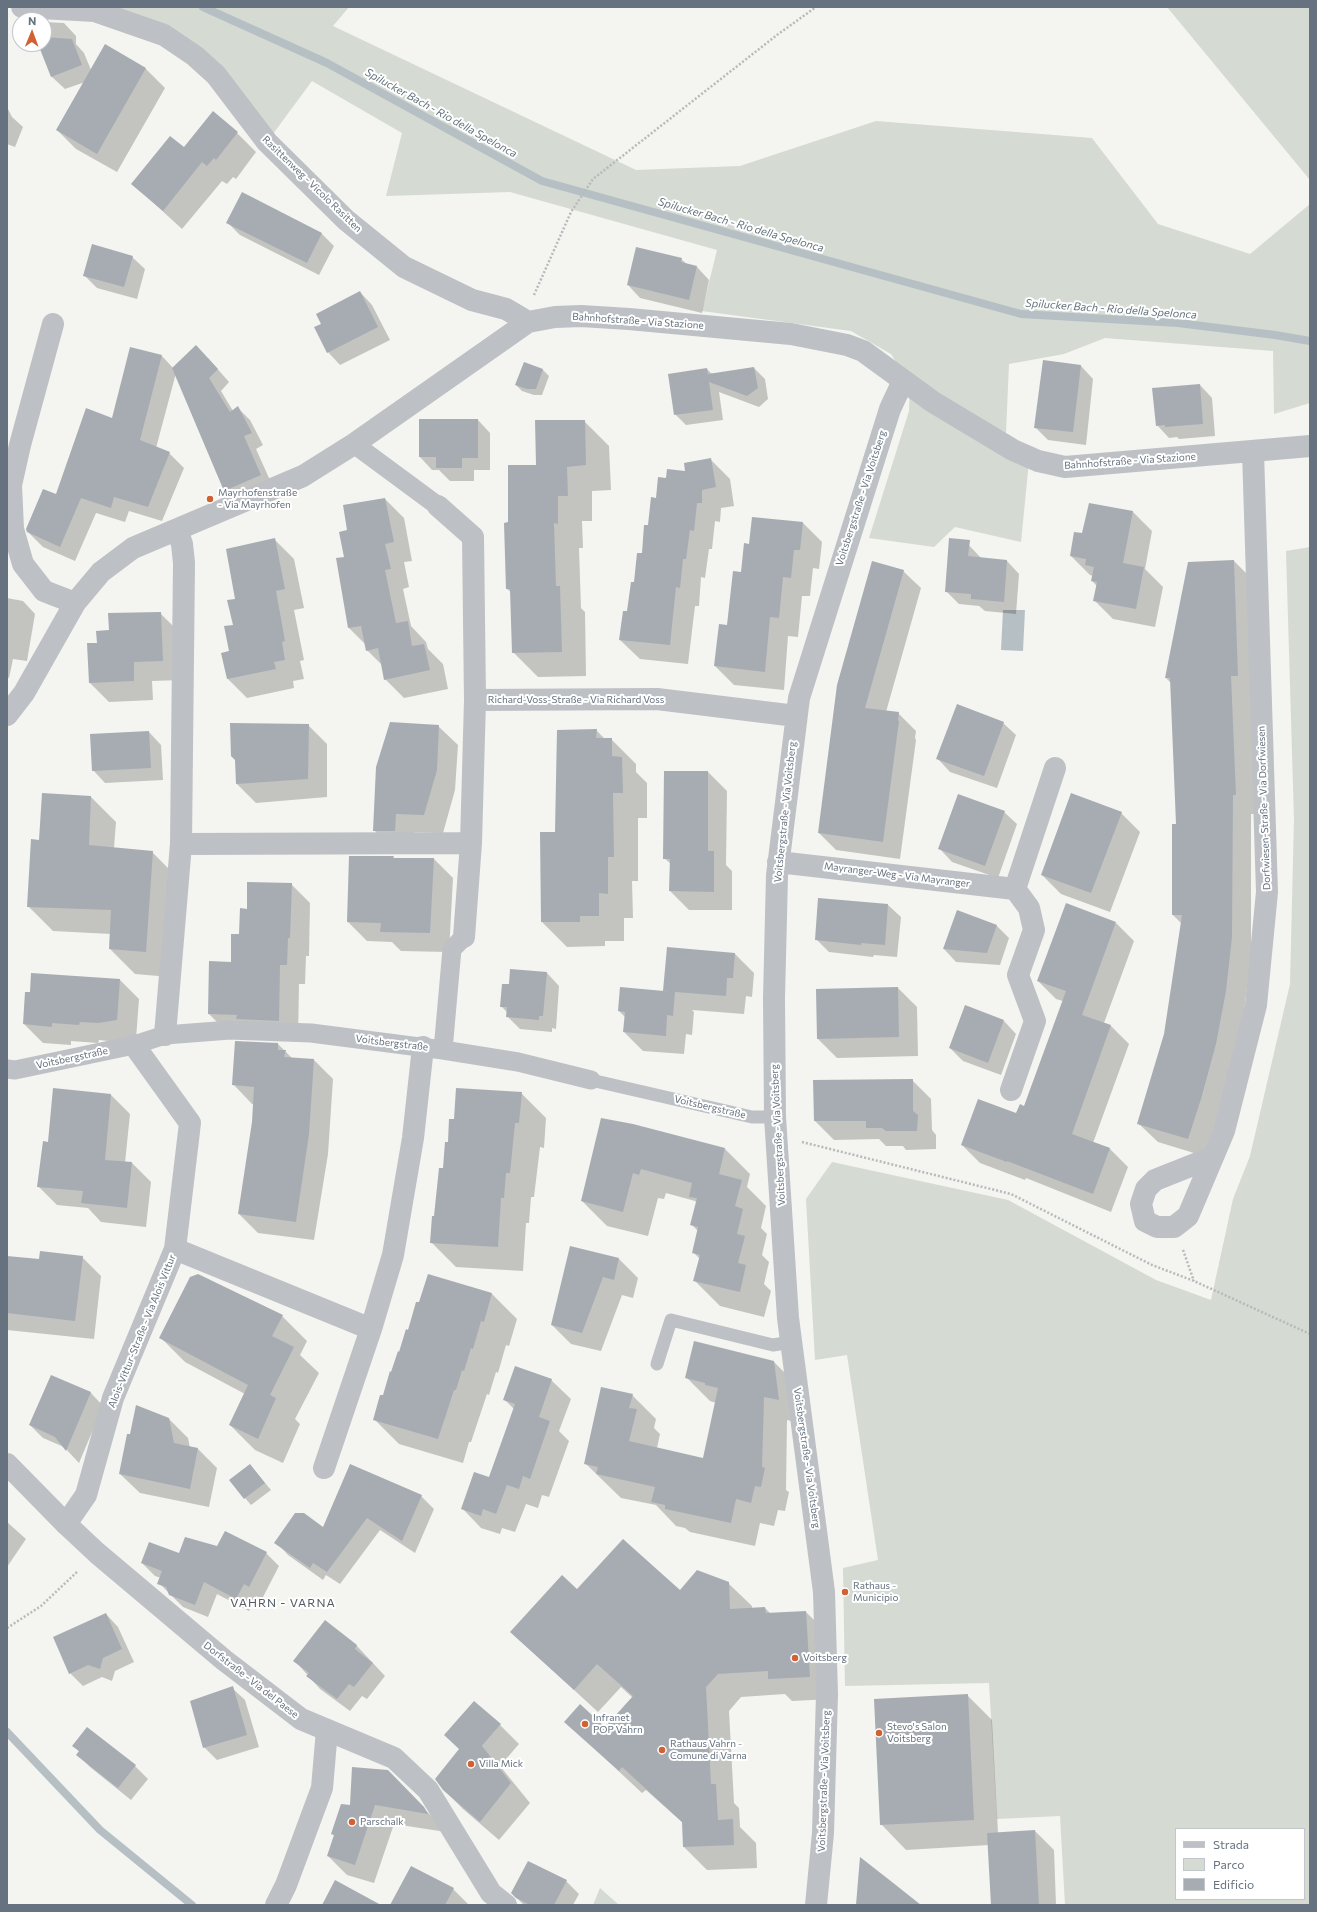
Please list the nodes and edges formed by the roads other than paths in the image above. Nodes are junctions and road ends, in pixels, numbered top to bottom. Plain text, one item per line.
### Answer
1 (22, 7) edge
2 (528, 322) junction
3 (53, 324) dead end
4 (903, 381) junction
5 (354, 444) junction
6 (1310, 446) edge
7 (1253, 452) junction
8 (438, 506) joint
9 (177, 530) junction
10 (75, 603) junction
11 (475, 700) junction
12 (7, 715) edge
13 (796, 716) junction
14 (1056, 768) dead end
15 (471, 843) junction
16 (181, 844) junction
17 (778, 862) junction
18 (1015, 889) junction
19 (464, 937) joint
20 (165, 1035) junction
21 (134, 1045) junction
22 (433, 1048) junction
23 (7, 1069) edge
24 (592, 1080) joint
25 (1011, 1090) dead end
26 (776, 1126) junction
27 (1213, 1157) junction
28 (175, 1249) junction
29 (371, 1329) junction
30 (791, 1342) junction
31 (656, 1364) dead end
32 (7, 1464) edge
33 (324, 1468) dead end
34 (66, 1524) junction
35 (327, 1730) junction
36 (276, 1905) edge
37 (506, 1905) edge
38 (816, 1905) edge

1 - 2 street, Rasittenweg - Vicolo Rasitten
2 - 4 street, Bahnhofstraße - Via Stazione
2 - 5 street, Bahnhofstraße - Via Stazione
3 - 10 street
4 - 7 street, Bahnhofstraße - Via Stazione
4 - 13 street, Voitsbergstraße - Via Voitsberg
5 - 8 street
5 - 9 street, Bahnhofstraße - Via Stazione
6 - 7 street, Bahnhofstraße - Via Stazione
7 - 27 street, Dorfwiesen-Straße - Via Dorfwiesen
8 - 11 street, Richard-Voss-Straße - Via Richard Voss
9 - 10 street, Bahnhofstraße - Via Stazione
9 - 16 street
10 - 12 street, Bahnhofstraße - Via Stazione
11 - 13 street, Richard-Voss-Straße - Via Richard Voss
11 - 15 street, Richard-Voss-Straße - Via Richard Voss
13 - 17 street, Voitsbergstraße - Via Voitsberg
14 - 18 street
15 - 16 street
15 - 19 street, Richard-Voss-Straße - Via Richard Voss
16 - 20 street
17 - 18 street, Mayranger-Weg - Via Mayranger
17 - 26 street, Voitsbergstraße - Via Voitsberg
18 - 25 street
19 - 22 street
20 - 21 street, Voitsbergstraße
20 - 22 street, Voitsbergstraße
21 - 23 street, Voitsbergstraße
21 - 28 street, Alois-Vittur-Straße - Via Alois Vittur
22 - 24 street, Voitsbergstraße
22 - 29 street
24 - 26 lane, Voitsbergstraße
26 - 30 street, Voitsbergstraße - Via Voitsberg
27 - 27 street, Dorfwiesen-Straße - Via Dorfwiesen
28 - 29 street, Alois-Vittur-Straße - Via Alois Vittur
28 - 34 street, Alois-Vittur-Straße - Via Alois Vittur
29 - 33 street
30 - 31 lane
30 - 38 street, Voitsbergstraße - Via Voitsberg
32 - 34 street, Dorfstraße - Via del Paese
34 - 35 street, Dorfstraße - Via del Paese
35 - 36 street
35 - 37 street, Dorfstraße - Via del Paese

